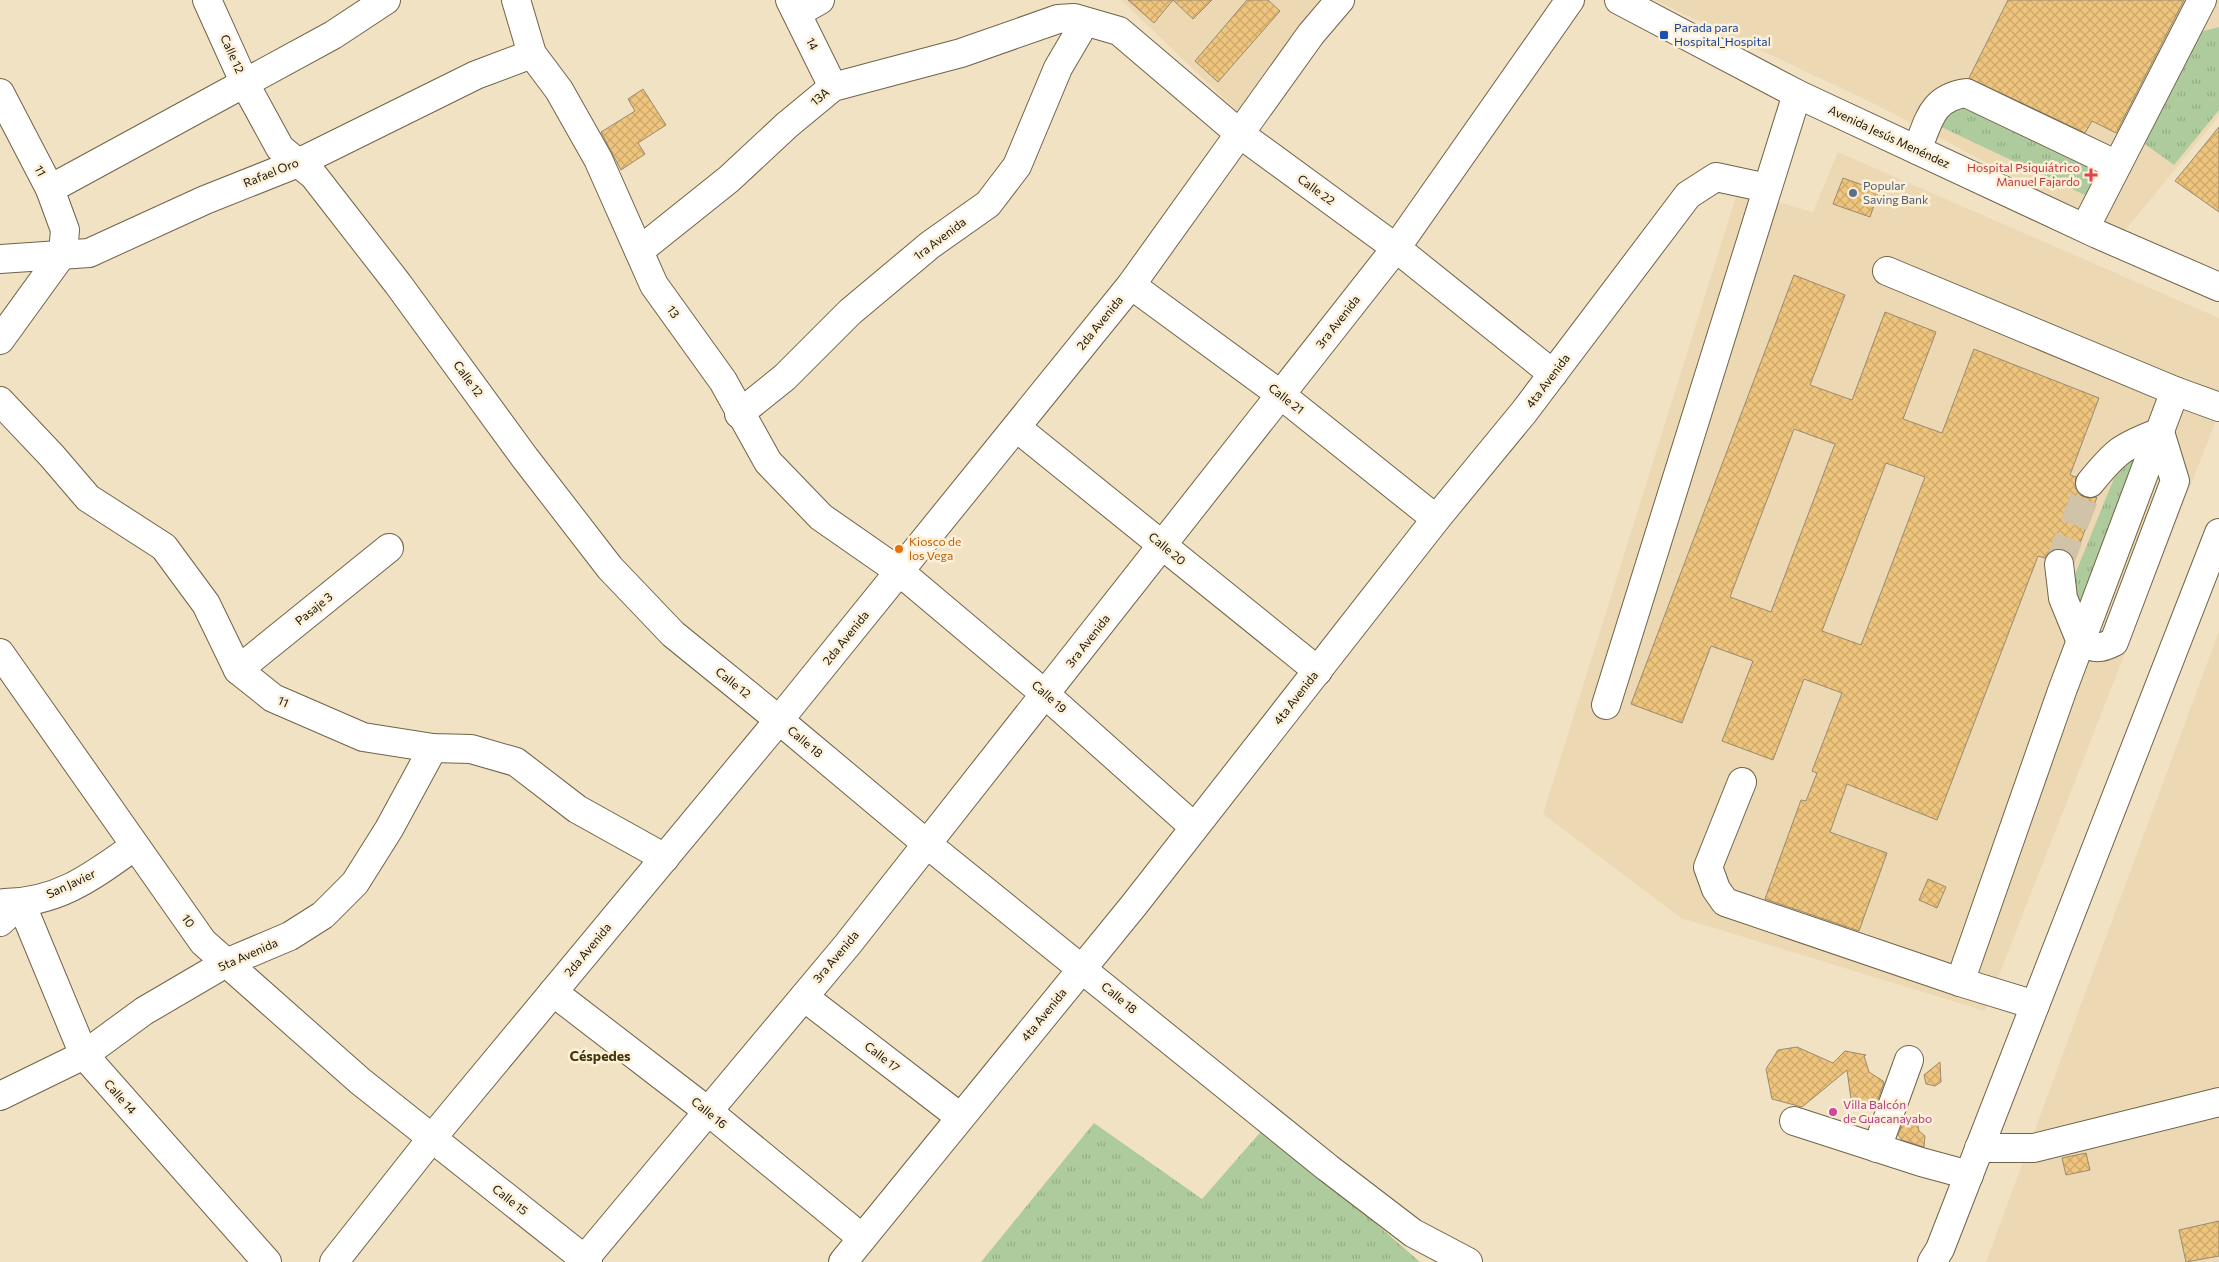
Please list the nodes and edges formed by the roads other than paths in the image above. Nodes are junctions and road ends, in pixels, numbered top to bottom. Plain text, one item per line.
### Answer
1 (207, 0) edge
2 (386, 0) edge
3 (516, 0) edge
4 (820, 0) edge
5 (1340, 0) edge
6 (1570, 0) edge
7 (1619, 0) edge
8 (2202, 0) edge
9 (794, 7) edge
10 (1080, 13) edge
11 (532, 54) junction
12 (245, 84) junction
13 (833, 87) junction
14 (0, 93) edge
15 (1797, 94) junction
16 (1240, 134) junction
17 (1917, 150) junction
18 (298, 162) junction
19 (2117, 166) junction
20 (1767, 188) junction
21 (50, 189) junction
22 (2085, 228) junction
23 (1396, 248) junction
24 (639, 251) junction
25 (62, 253) junction
26 (0, 258) edge
27 (1887, 271) dead end
28 (1131, 285) junction
29 (2219, 287) edge
30 (0, 340) edge
31 (1553, 374) junction
32 (2176, 391) junction
33 (1281, 395) junction
34 (0, 401) edge
35 (2219, 407) edge
36 (740, 414) junction
37 (1016, 428) junction
38 (2160, 432) junction
39 (2090, 483) tunnel mouth
40 (1436, 519) junction
41 (2219, 533) edge
42 (1163, 546) junction
43 (389, 548) dead end
44 (2059, 564) tunnel mouth
45 (900, 572) junction
46 (2081, 642) junction
47 (0, 653) edge
48 (238, 670) junction
49 (1318, 671) junction
50 (1046, 695) junction
51 (1606, 705) dead end
52 (779, 720) junction
53 (433, 748) junction
54 (1742, 782) dead end
55 (1194, 826) junction
56 (927, 844) junction
57 (135, 846) junction
58 (665, 858) junction
59 (10, 903) edge
60 (0, 922) edge
61 (226, 963) junction
62 (1082, 969) junction
63 (1960, 982) junction
64 (554, 992) junction
65 (804, 996) junction
66 (2035, 1005) junction
67 (84, 1055) junction
68 (1909, 1060) dead end
69 (2219, 1082) edge
70 (0, 1096) edge
71 (2219, 1102) edge
72 (709, 1112) junction
73 (960, 1117) junction
74 (1794, 1121) dead end
75 (432, 1138) junction
76 (1982, 1140) junction
77 (1877, 1148) junction
78 (1969, 1176) junction
79 (862, 1238) junction
80 (585, 1261) edge
81 (267, 1262) edge
82 (334, 1262) edge
83 (843, 1262) edge
84 (1468, 1262) edge
85 (1932, 1262) edge

1 - 12 street, Calle 12
2 - 12 street
3 - 11 street, 13
4 - 9 street
5 - 16 street, 2da Avenida
6 - 23 street, 3ra Avenida
7 - 15 street, Avenida Jesús Menéndez
8 - 19 street
9 - 13 street, 14
10 - 13 street, 13A
10 - 16 street, Calle 22
10 - 36 street, 1ra Avenida
11 - 18 street, Rafael Oro
11 - 24 street, 13
12 - 18 street, Calle 12
12 - 21 street
13 - 24 street, 13A
14 - 21 street, 11
15 - 17 street, Avenida Jesús Menéndez
15 - 20 street
16 - 23 street, Calle 22
16 - 28 street, 2da Avenida
17 - 19 street
17 - 22 street, Avenida Jesús Menéndez
18 - 25 street, Rafael Oro
18 - 52 street, Calle 12
19 - 22 street
20 - 31 street, 4ta Avenida
20 - 51 street
21 - 25 street, 11
22 - 29 street, Avenida Jesús Menéndez
23 - 31 street, Calle 22
23 - 33 street, 3ra Avenida
24 - 36 street, 13
25 - 26 street, Rafael Oro
25 - 30 street
27 - 32 street
28 - 33 street, Calle 21
28 - 37 street, 2da Avenida
31 - 40 street, 4ta Avenida
32 - 35 street
32 - 38 street
33 - 40 street, Calle 21
33 - 42 street, 3ra Avenida
34 - 48 street, 11
36 - 45 street, 13
37 - 42 street, Calle 20
37 - 45 street, 2da Avenida
38 - 39 street
38 - 46 street
40 - 49 street, 4ta Avenida
41 - 66 street
42 - 49 street, Calle 20
42 - 50 street, 3ra Avenida
43 - 48 street, Pasaje 3
44 - 46 street
45 - 50 street, Calle 19
45 - 52 street, 2da Avenida
46 - 63 street
47 - 57 street, 10
48 - 53 street, 11
49 - 55 street, 4ta Avenida
50 - 55 street, Calle 19
50 - 56 street, 3ra Avenida
52 - 56 street, Calle 18
52 - 58 street, 2da Avenida
53 - 58 street, 11
53 - 61 street, 5ta Avenida
54 - 63 street
55 - 62 street, 4ta Avenida
56 - 62 street, Calle 18
56 - 65 street, 3ra Avenida
57 - 59 street, San Javier
57 - 61 street, 10
58 - 64 street, 2da Avenida
59 - 60 street
59 - 67 street, Calle 14
61 - 67 street, 5ta Avenida
61 - 75 street, 10
62 - 73 street, 4ta Avenida
62 - 84 street, Calle 18
63 - 66 street
64 - 72 street, Calle 16
64 - 75 street, 2da Avenida
65 - 72 street, 3ra Avenida
65 - 73 street, Calle 17
66 - 76 street
67 - 70 street, 5ta Avenida
67 - 81 street, Calle 14
68 - 77 street
69 - 76 street
71 - 76 street
72 - 79 street, Calle 16
72 - 80 street, 3ra Avenida
73 - 79 street, 4ta Avenida
74 - 77 street
75 - 80 street, Calle 15
75 - 82 street, 2da Avenida
76 - 78 street
77 - 78 street
78 - 85 street
79 - 83 street, 4ta Avenida

